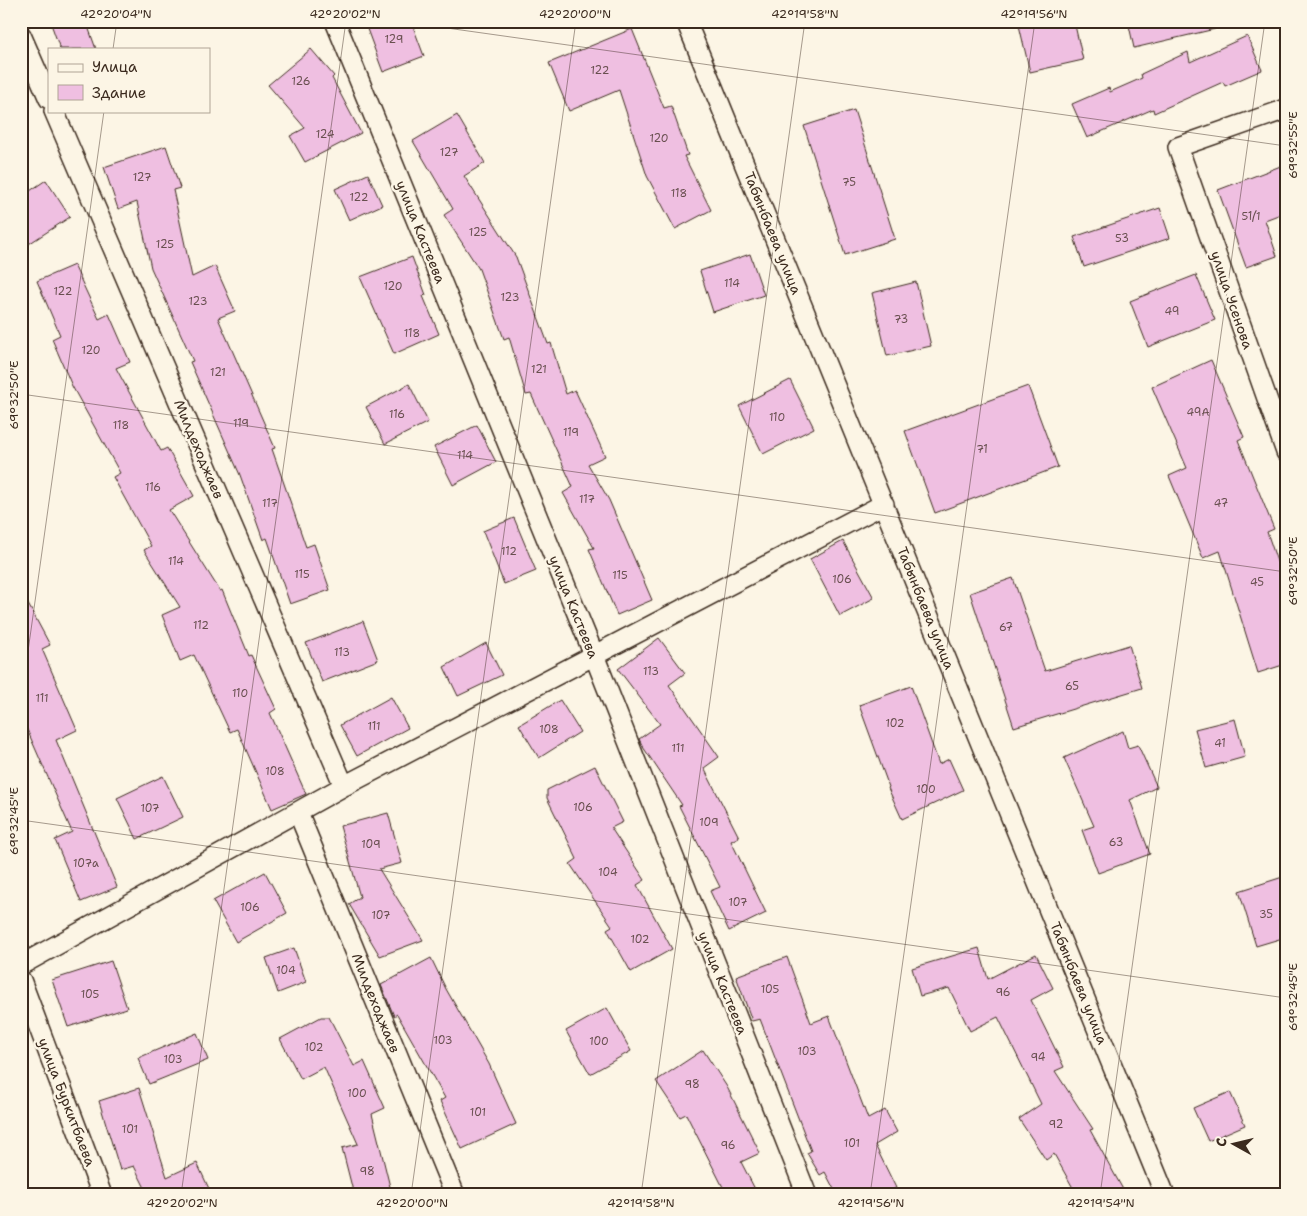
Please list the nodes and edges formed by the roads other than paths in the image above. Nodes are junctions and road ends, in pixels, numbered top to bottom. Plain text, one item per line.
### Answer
1 (335, 21) edge
2 (686, 21) edge
3 (21, 35) edge
4 (48, 97) edge
5 (1286, 108) edge
6 (54, 112) edge
7 (1286, 452) edge
8 (884, 504) junction
9 (594, 655) junction
10 (344, 786) junction
11 (298, 812) junction
12 (21, 965) edge
13 (21, 980) edge
14 (102, 1195) edge
15 (455, 1195) edge
16 (807, 1195) edge
17 (1165, 1195) edge

1 - 9 street, улица Кастеева
2 - 8 street, Табынбаева улица
3 - 4 street
5 - 7 street, улица Усенова
6 - 10 street, Милдеходжаев
8 - 9 street
8 - 17 street, Табынбаева улица
9 - 10 street
9 - 16 street, улица Кастеева
10 - 11 street
11 - 12 street
11 - 15 street, Милдеходжаев
13 - 14 street, улица Буркитбаева

